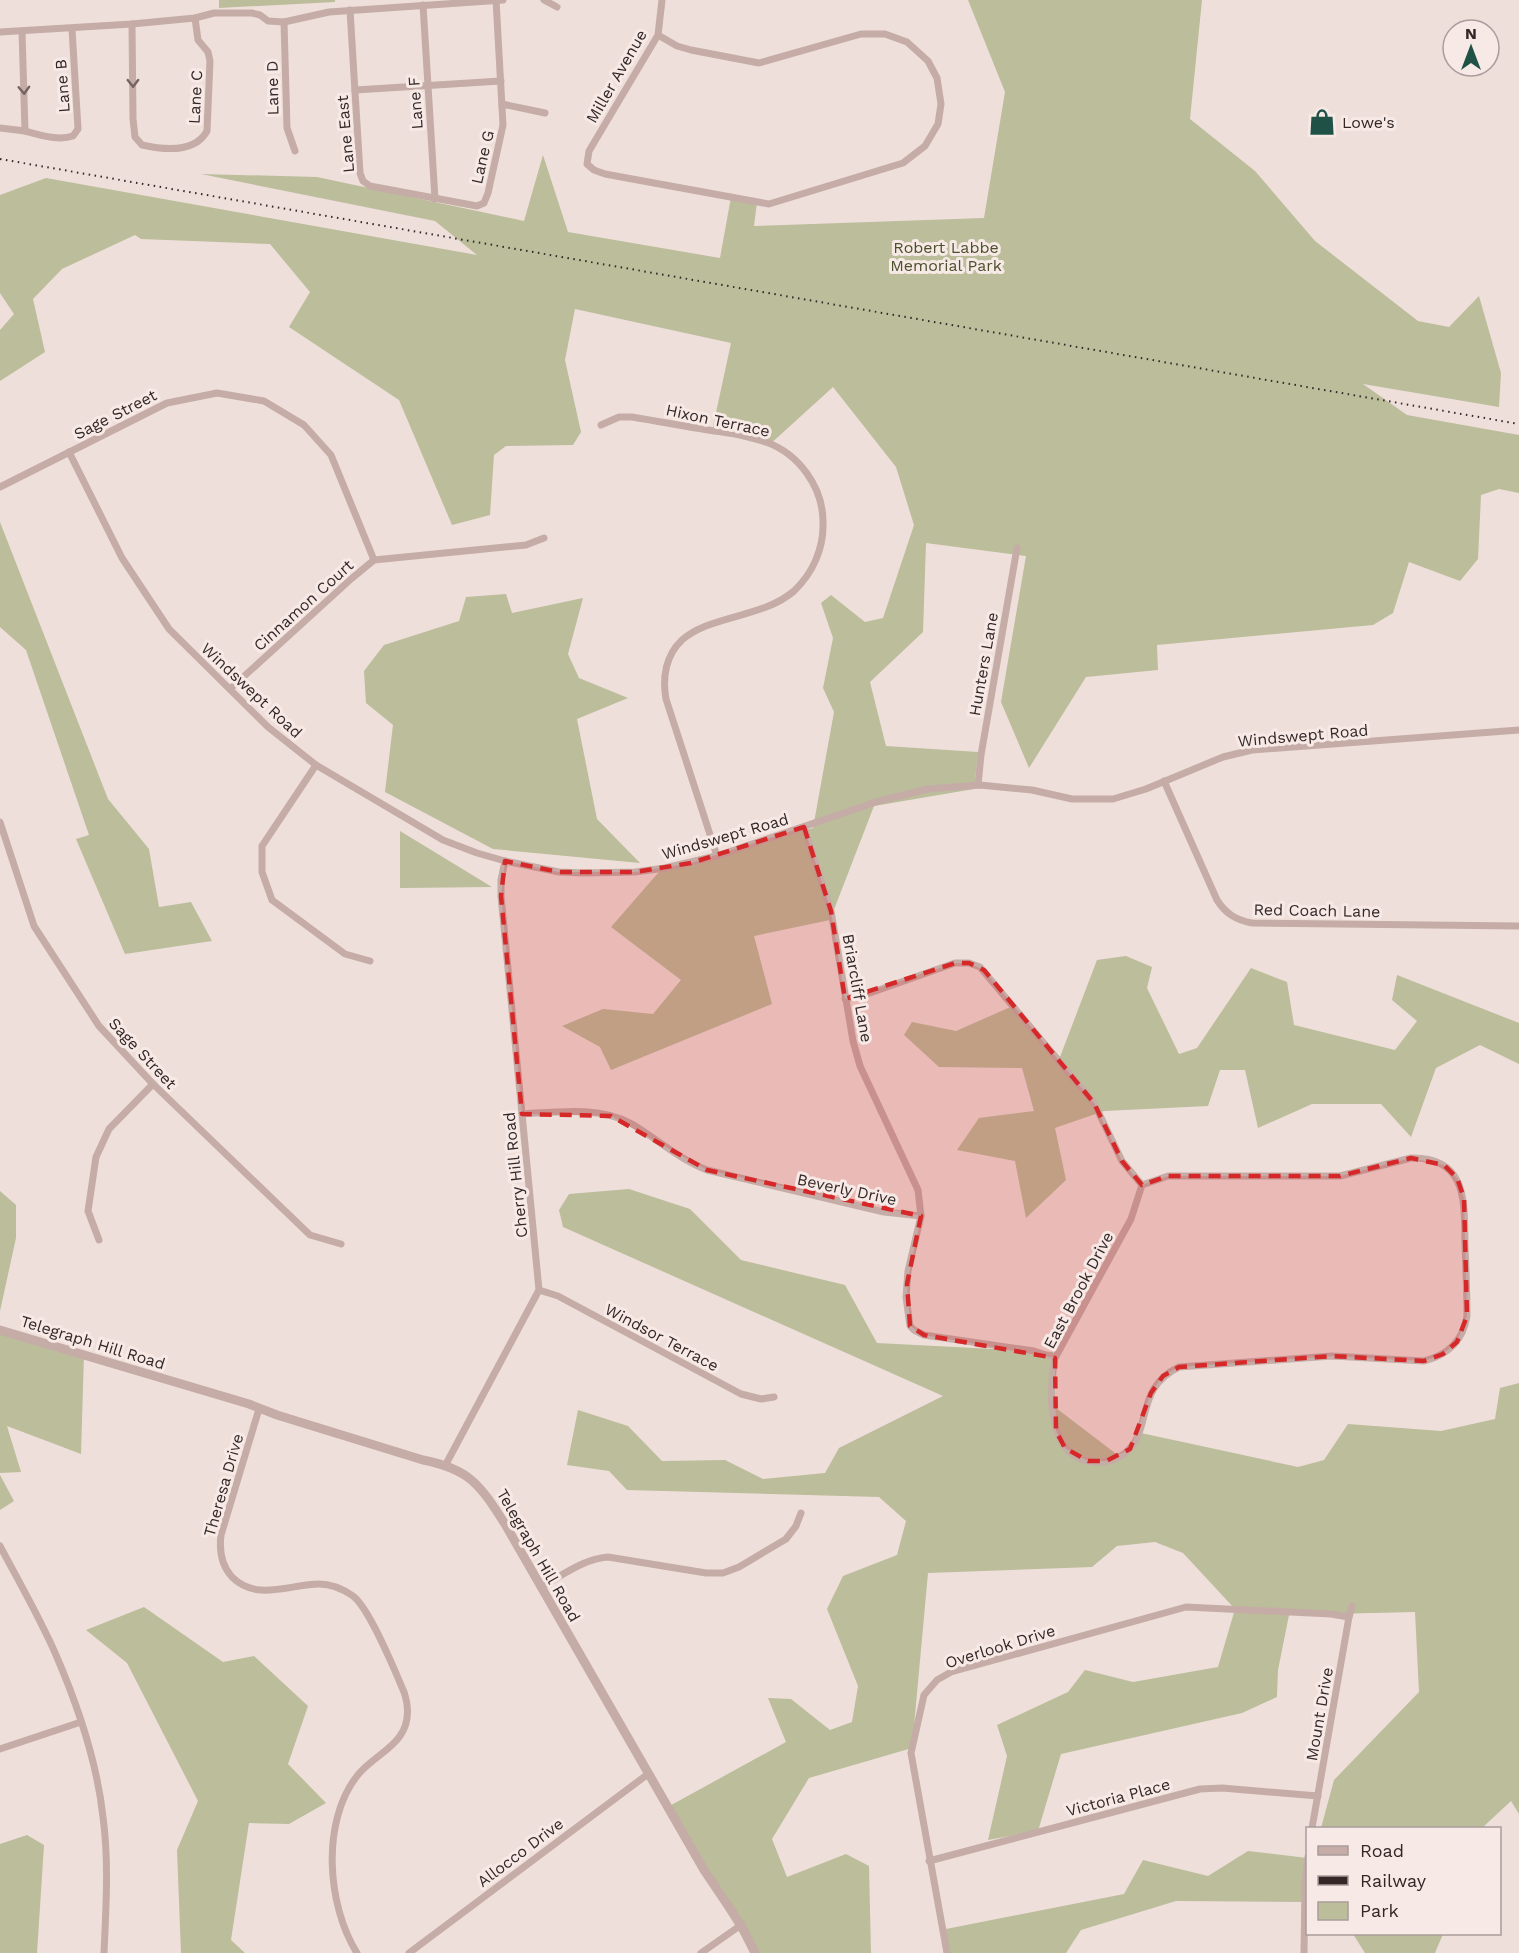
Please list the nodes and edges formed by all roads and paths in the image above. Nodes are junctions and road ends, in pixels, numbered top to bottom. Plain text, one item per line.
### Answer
1 (496, 0) edge
2 (503, 0) edge
3 (544, 0) edge
4 (662, 0) edge
5 (423, 5) junction
6 (557, 7) dead end
7 (350, 10) junction
8 (195, 18) junction
9 (284, 22) junction
10 (132, 24) junction
11 (72, 29) junction
12 (22, 31) junction
13 (0, 33) edge
14 (658, 35) junction
15 (501, 81) junction
16 (428, 85) junction
17 (355, 90) junction
18 (502, 104) junction
19 (545, 113) dead end
20 (0, 128) edge
21 (25, 131) junction
22 (295, 151) dead end
23 (435, 199) junction
24 (601, 425) dead end
25 (69, 452) junction
26 (0, 487) edge
27 (544, 538) dead end
28 (1017, 548) dead end
29 (374, 560) junction
30 (230, 689) junction
31 (1519, 730) edge
32 (316, 765) junction
33 (1164, 781) junction
34 (978, 786) junction
35 (0, 822) edge
36 (804, 827) junction
37 (717, 856) junction
38 (505, 861) junction
39 (1519, 927) edge
40 (370, 961) dead end
41 (845, 999) junction
42 (153, 1084) junction
43 (522, 1114) junction
44 (1142, 1185) junction
45 (921, 1216) junction
46 (99, 1240) dead end
47 (341, 1244) dead end
48 (539, 1290) junction
49 (0, 1330) edge
50 (1055, 1358) junction
51 (774, 1397) dead end
52 (259, 1408) junction
53 (446, 1464) junction
54 (801, 1514) dead end
55 (0, 1546) edge
56 (4, 1562) edge
57 (541, 1587) junction
58 (1352, 1605) dead end
59 (1349, 1617) junction
60 (81, 1722) junction
61 (0, 1749) edge
62 (648, 1774) junction
63 (1318, 1796) junction
64 (1312, 1827) edge
65 (929, 1861) junction
66 (1306, 1875) edge
67 (741, 1925) junction
68 (104, 1953) edge
69 (357, 1953) edge
70 (409, 1953) edge
71 (701, 1953) edge
72 (755, 1953) edge
73 (947, 1953) edge
74 (1304, 1953) edge

1 - 2 street
1 - 5 street
1 - 15 street, Lane G
3 - 6 street
4 - 14 street, Miller Avenue
5 - 7 street
5 - 16 street, Lane F
7 - 9 street
7 - 17 street, Lane East
8 - 9 street
8 - 10 street
10 -> 8 street, Lane C
9 - 22 street, Lane D
10 - 11 street
11 - 12 street
11 - 21 street, Lane B
12 - 13 street
12 -> 21 street
14 - 14 street, Miller Avenue
15 - 16 street
15 - 18 street, Lane G
16 - 17 street
16 - 23 street, Lane F
17 - 23 street, Lane East
18 - 19 street
18 - 23 street, Lane G
20 - 21 street
24 - 37 street, Hixon Terrace
25 - 26 street, Sage Street
25 - 29 street, Sage Street
25 - 30 street, Windswept Road
27 - 29 street, Cinnamon Court
28 - 34 street, Hunters Lane
29 - 30 street, Cinnamon Court
30 - 32 street, Windswept Road
31 - 33 street, Windswept Road
32 - 38 street, Windswept Road
32 - 40 street
33 - 34 street, Windswept Road
33 - 39 street, Red Coach Lane
34 - 36 street, Windswept Road
35 - 42 street, Sage Street
36 - 37 street, Windswept Road
36 - 41 street, Briarcliff Lane
37 - 38 street, Windswept Road
38 - 43 street, Cherry Hill Road
41 - 44 street
41 - 45 street, Briarcliff Lane
42 - 46 street
42 - 47 street, Sage Street
43 - 45 street, Beverly Drive
43 - 48 street, Cherry Hill Road
44 - 50 street, East Brook Drive
44 - 50 street, East Brook Drive
45 - 50 street
48 - 51 street, Windsor Terrace
48 - 53 street
49 - 52 street, Telegraph Hill Road
52 - 53 street, Telegraph Hill Road
52 - 69 street, Theresa Drive
53 - 57 street, Telegraph Hill Road
54 - 57 street
55 - 56 street
56 - 60 street
57 - 62 street, Telegraph Hill Road
58 - 59 street, Mount Drive
59 - 63 street, Mount Drive
59 - 65 street, Overlook Drive
60 - 61 street
60 - 68 street
62 - 67 street, Telegraph Hill Road
62 - 70 street, Allocco Drive
63 - 64 street, Mount Drive
63 - 65 street, Victoria Place
65 - 73 street, Overlook Drive
66 - 74 street
67 - 71 street
67 - 72 street, Telegraph Hill Road

